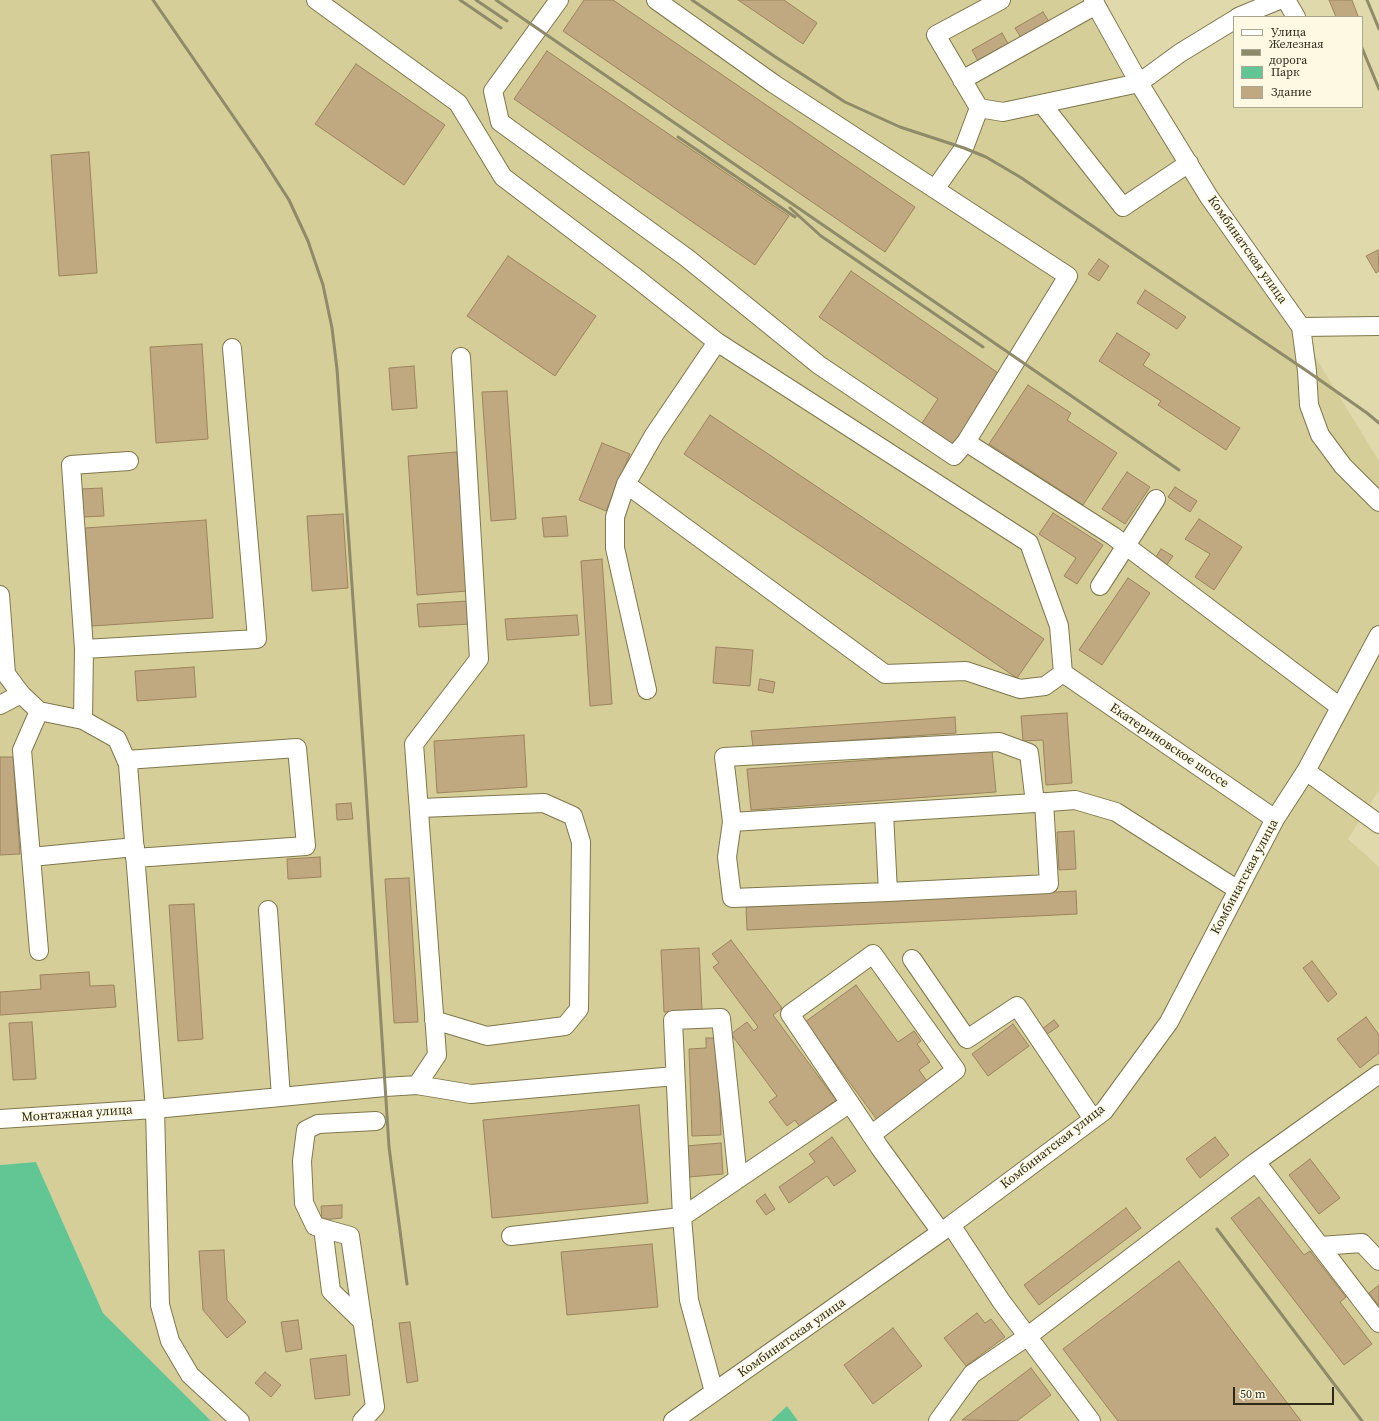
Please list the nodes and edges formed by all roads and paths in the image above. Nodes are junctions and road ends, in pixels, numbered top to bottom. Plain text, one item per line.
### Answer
1 (316, 0) edge
2 (559, 0) edge
3 (656, 0) edge
4 (1001, 0) edge
5 (1279, 0) edge
6 (1286, 0) edge
7 (1095, 3) edge
8 (1240, 16) edge
9 (1295, 16) edge
10 (1233, 21) edge
11 (962, 80) junction
12 (1139, 82) junction
13 (1042, 104) junction
14 (979, 108) junction
15 (1189, 163) junction
16 (935, 190) junction
17 (1379, 326) edge
18 (1301, 327) junction
19 (717, 342) junction
20 (232, 348) dead end
21 (461, 357) dead end
22 (966, 442) junction
23 (129, 461) dead end
24 (626, 484) junction
25 (1156, 499) dead end
26 (1379, 502) edge
27 (1126, 546) junction
28 (1100, 586) dead end
29 (0, 595) edge
30 (1379, 635) edge
31 (84, 649) junction
32 (1063, 673) junction
33 (647, 690) dead end
34 (21, 694) junction
35 (0, 705) edge
36 (1340, 707) junction
37 (39, 710) junction
38 (83, 720) junction
39 (126, 760) junction
40 (1306, 771) junction
41 (1040, 803) junction
42 (420, 808) junction
43 (884, 812) junction
44 (1276, 819) junction
45 (732, 822) junction
46 (1379, 824) edge
47 (135, 852) junction
48 (31, 857) junction
49 (1238, 890) junction
50 (888, 892) junction
51 (268, 910) dead end
52 (39, 951) dead end
53 (912, 958) dead end
54 (434, 1020) junction
55 (1379, 1074) edge
56 (675, 1076) junction
57 (417, 1085) junction
58 (281, 1097) junction
59 (850, 1103) junction
60 (155, 1109) junction
61 (0, 1119) edge
62 (1093, 1119) junction
63 (376, 1121) dead end
64 (871, 1135) junction
65 (1256, 1162) junction
66 (738, 1179) junction
67 (682, 1217) junction
68 (323, 1228) junction
69 (946, 1228) junction
70 (511, 1236) dead end
71 (1320, 1246) junction
72 (1379, 1261) edge
73 (363, 1322) junction
74 (1379, 1323) edge
75 (1028, 1336) junction
76 (714, 1392) junction
77 (373, 1414) edge
78 (240, 1421) edge
79 (362, 1421) edge
80 (674, 1421) edge
81 (938, 1421) edge
82 (1089, 1421) edge

1 - 19 street
2 - 22 street
3 - 16 street
4 - 11 street
5 - 8 street
6 - 9 street
7 - 11 street
7 - 12 street, Комбинатская улица
10 - 12 street
11 - 14 street
12 - 13 street
12 - 15 street, Комбинатская улица
13 - 14 street
13 - 15 street
14 - 16 street
15 - 18 street, Комбинатская улица
16 - 22 street
17 - 18 street
18 - 26 street, Комбинатская улица
19 - 24 street
19 - 32 street
20 - 31 street
21 - 42 street
22 - 27 street
23 - 31 street
24 - 32 street
24 - 33 street
25 - 27 street
27 - 28 street
27 - 36 street
29 - 34 street
30 - 36 street, Комбинатская улица
31 - 38 street
32 - 44 street, Екатериновское шоссе
34 - 35 street
34 - 37 street
36 - 40 street, Комбинатская улица
37 - 38 street
37 - 48 street
38 - 39 street
39 - 47 street
39 - 47 street
40 - 44 street, Комбинатская улица
40 - 46 street
41 - 43 street
41 - 45 street
41 - 49 street
41 - 50 street
42 - 54 street
42 - 54 street
43 - 45 street
43 - 50 street
44 - 49 street, Комбинатская улица
45 - 50 street
47 - 48 street
47 - 60 street
48 - 52 street
49 - 62 street, Комбинатская улица
51 - 58 street
53 - 62 street
54 - 57 street
55 - 65 street
56 - 57 street, Монтажная улица
56 - 66 street
56 - 67 street
57 - 58 street, Монтажная улица
58 - 60 street, Монтажная улица
59 - 64 street
59 - 64 street
59 - 66 street
60 - 61 street, Монтажная улица
60 - 78 street
62 - 69 street, Комбинатская улица
63 - 68 street
64 - 69 street
65 - 71 street
65 - 75 street
66 - 67 street
67 - 70 street
67 - 76 street
68 - 73 street
68 - 73 street
69 - 75 street
69 - 76 street, Комбинатская улица
71 - 72 street
71 - 74 street
73 - 77 street
75 - 81 street
75 - 82 street
76 - 80 street, Комбинатская улица
77 - 79 street

